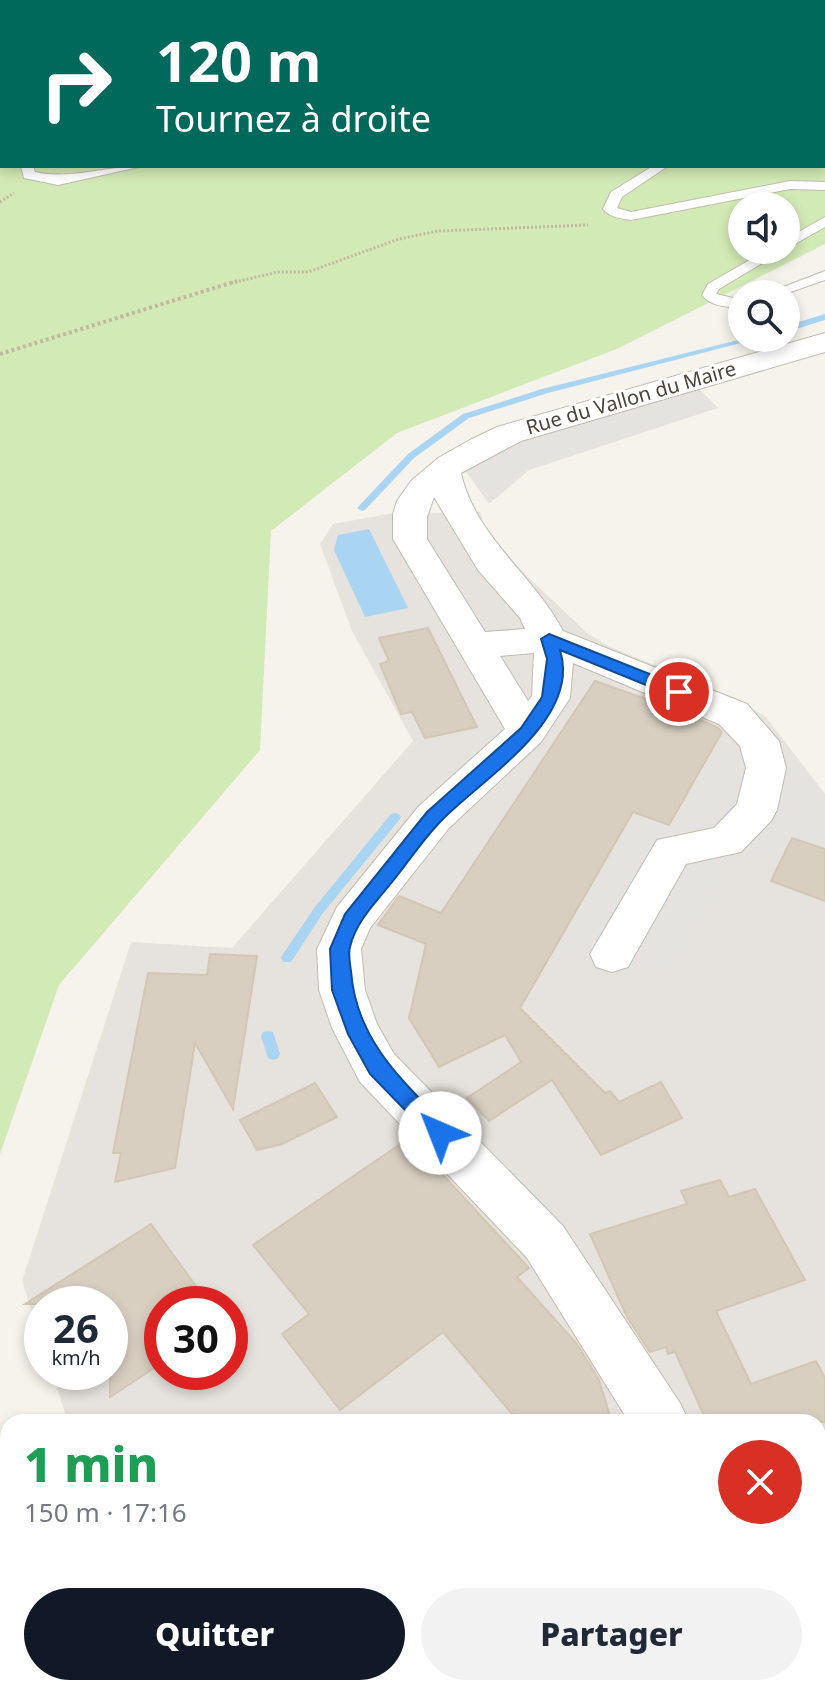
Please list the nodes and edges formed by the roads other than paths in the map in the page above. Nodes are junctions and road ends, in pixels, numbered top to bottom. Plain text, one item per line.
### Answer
1 (27, 168) edge
2 (126, 168) edge
3 (659, 168) edge
4 (825, 186) edge
5 (825, 221) edge
6 (800, 236) edge
7 (753, 264) edge
8 (825, 275) edge
9 (800, 284) edge
10 (728, 302) edge
11 (825, 342) edge
12 (444, 471) junction
13 (549, 639) junction
14 (475, 646) junction
15 (527, 732) junction
16 (612, 954) dead end
17 (656, 1414) edge

1 - 2 lane
3 - 4 lane
5 - 6 lane
7 - 10 lane
8 - 9 lane
11 - 12 street, Rue du Vallon du Maire
12 - 13 street
12 - 14 street, Rue du Vallon du Maire
13 - 14 street
13 - 15 street
13 - 16 street
14 - 15 street, Rue du Vallon du Maire
15 - 17 street

